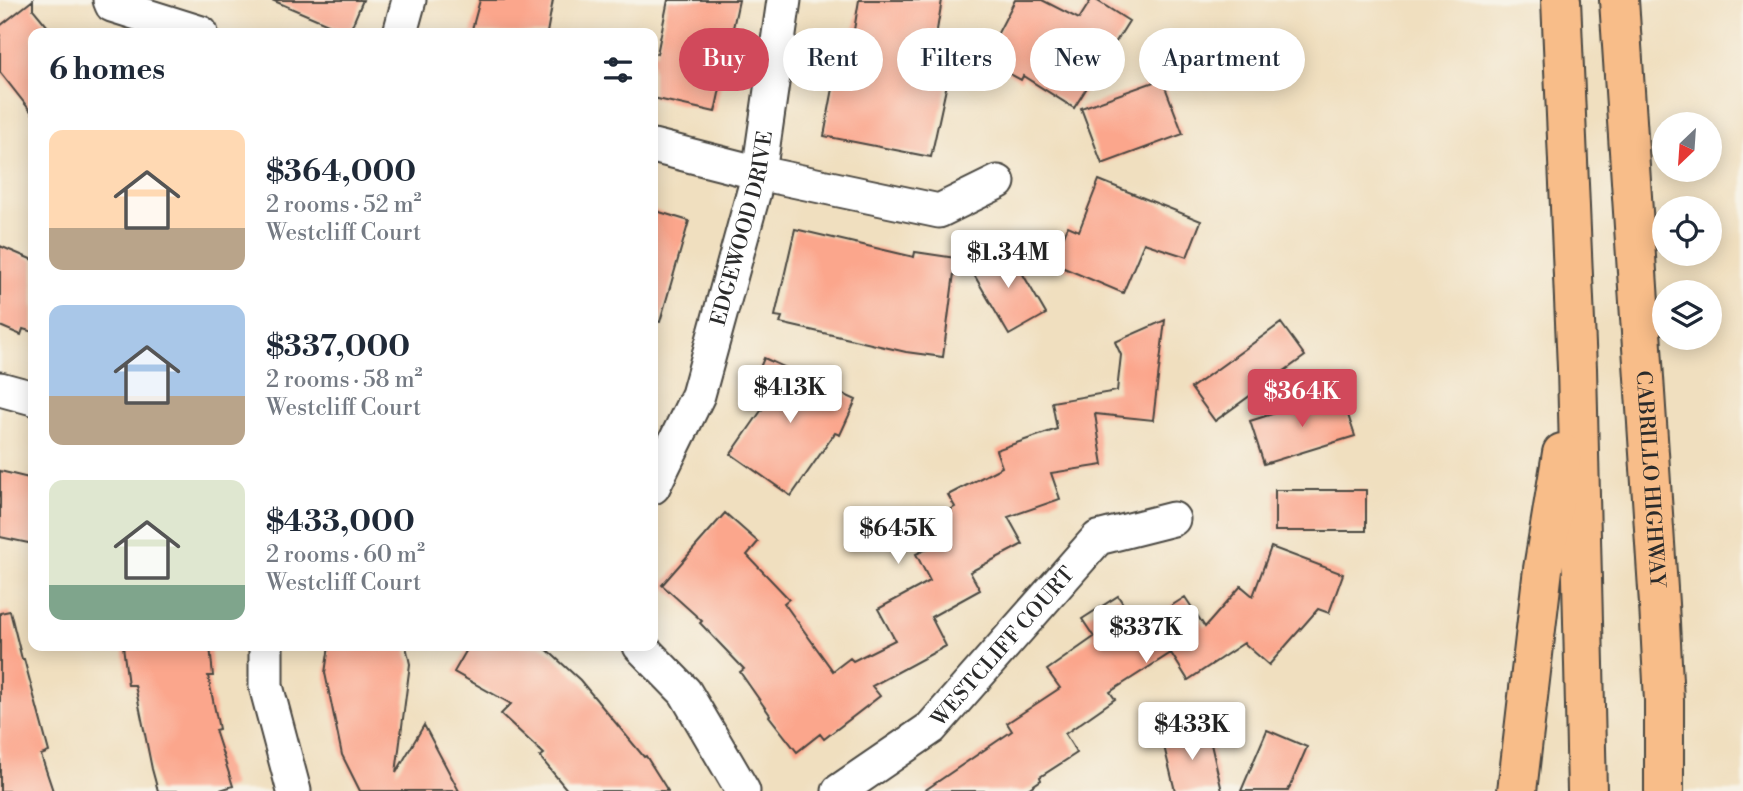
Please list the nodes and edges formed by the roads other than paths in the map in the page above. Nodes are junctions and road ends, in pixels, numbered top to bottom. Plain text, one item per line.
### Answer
1 (110, 0) edge
2 (409, 0) edge
3 (784, 0) edge
4 (1561, 0) edge
5 (1619, 0) edge
6 (185, 28) edge
7 (401, 28) edge
8 (658, 147) edge
9 (759, 173) junction
10 (998, 182) dead end
11 (1577, 368) junction
12 (0, 389) edge
13 (28, 397) edge
14 (658, 477) edge
15 (1173, 519) dead end
16 (267, 651) edge
17 (645, 651) edge
18 (294, 791) edge
19 (743, 791) edge
20 (839, 791) edge
21 (1517, 791) edge
22 (1587, 791) edge
23 (1664, 791) edge

1 - 6 street
2 - 7 street
3 - 9 street, EDGEWOOD DRIVE
4 - 11 highway
5 - 23 highway, CABRILLO HIGHWAY
8 - 9 street
9 - 10 street
9 - 14 street, EDGEWOOD DRIVE
11 - 21 highway
11 - 22 highway
12 - 13 street
15 - 20 street, WESTCLIFF COURT
16 - 18 street
17 - 19 street

